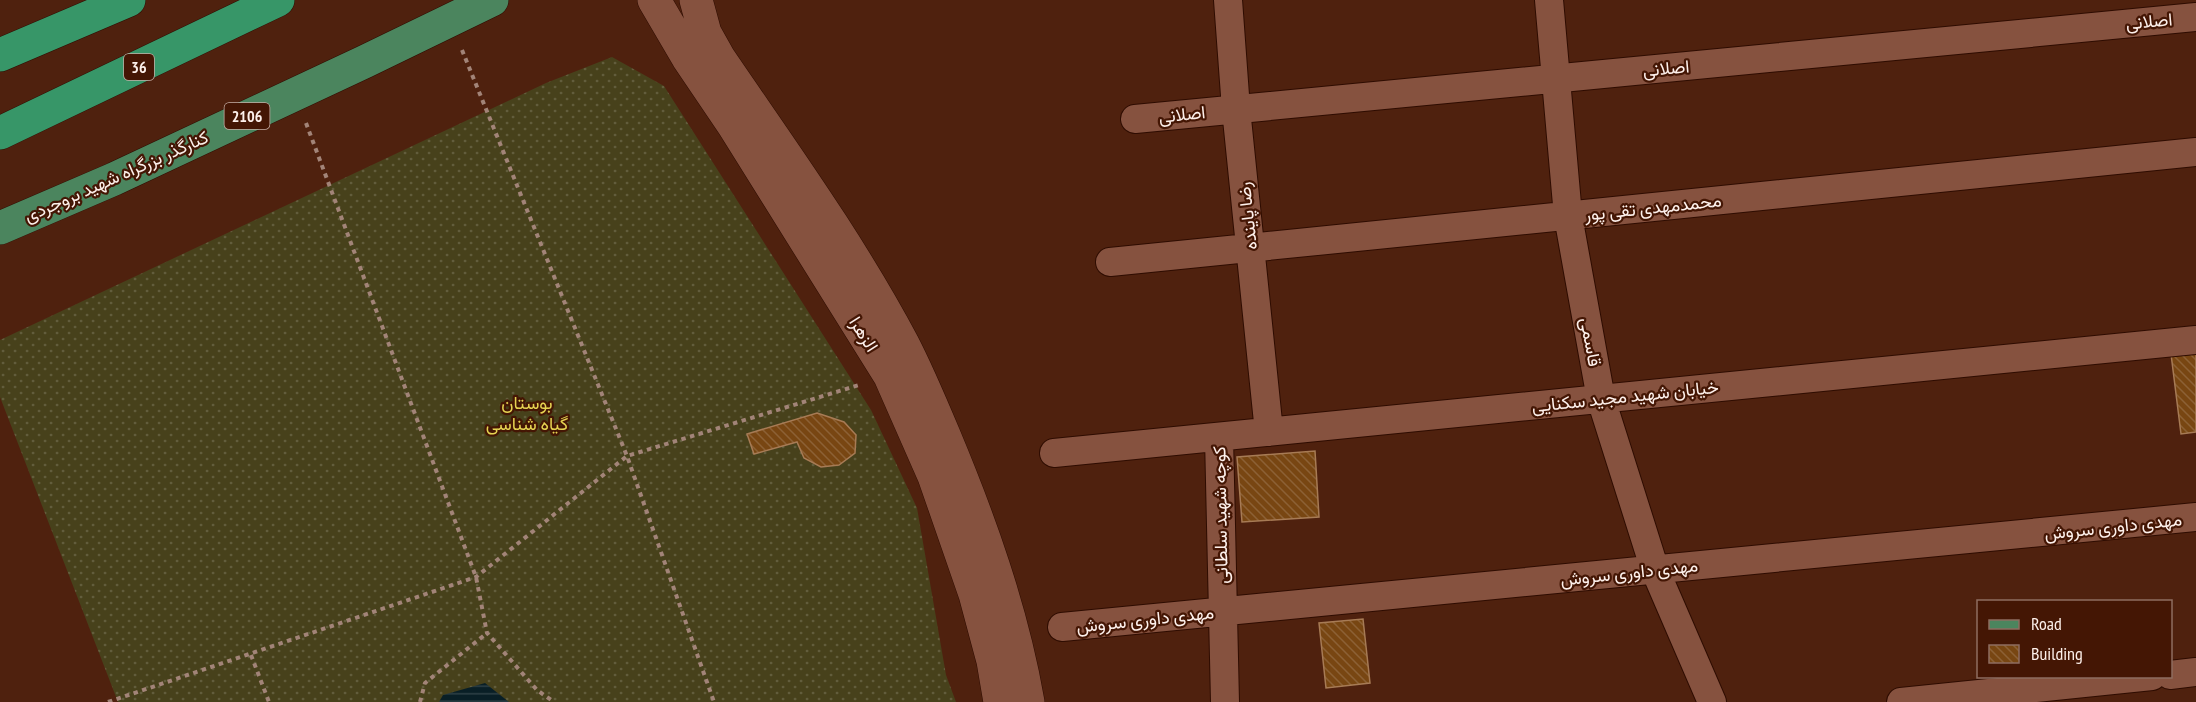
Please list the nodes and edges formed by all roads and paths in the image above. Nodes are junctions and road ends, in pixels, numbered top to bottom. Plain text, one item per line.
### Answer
1 (129, 0) edge
2 (278, 0) edge
3 (492, 0) edge
4 (654, 0) edge
5 (696, 0) edge
6 (1228, 0) edge
7 (1549, 0) edge
8 (2196, 17) edge
9 (450, 19) junction
10 (0, 56) edge
11 (1556, 78) junction
12 (295, 94) junction
13 (1236, 109) junction
14 (1135, 119) dead end
15 (0, 133) edge
16 (2196, 152) edge
17 (1568, 216) junction
18 (0, 228) edge
19 (1250, 248) junction
20 (1110, 262) dead end
21 (2196, 340) edge
22 (890, 376) junction
23 (1600, 399) junction
24 (1269, 432) junction
25 (1219, 437) junction
26 (1054, 453) dead end
27 (627, 456) junction
28 (2196, 518) edge
29 (1655, 570) junction
30 (476, 577) junction
31 (1223, 612) junction
32 (1062, 627) dead end
33 (487, 633) junction
34 (250, 655) junction
35 (2196, 672) edge
36 (2172, 675) edge
37 (2133, 678) edge
38 (108, 702) edge
39 (269, 702) edge
40 (420, 702) edge
41 (554, 702) edge
42 (714, 702) edge
43 (1000, 702) edge
44 (1028, 702) edge
45 (1225, 702) edge
46 (1712, 702) edge
47 (1901, 702) edge

1 - 10 highway
2 - 15 highway, 36
3 - 9 main road, کنارگذر بزرگراه شهید بروجردی / 2106
4 - 22 street, الزهرا
5 - 44 street, الزهرا
6 - 13 street, رضا پاینده
7 - 11 street, قاسمی
8 - 11 street, اصلانی
9 - 12 main road, کنارگذر بزرگراه شهید بروجردی / 2106
9 - 27 path
11 - 13 street, اصلانی
11 - 17 street, قاسمی
12 - 18 main road, کنارگذر بزرگراه شهید بروجردی / 2106
12 - 30 path
13 - 14 street, اصلانی
13 - 19 street, رضا پاینده
16 - 17 street, محمدمهدی تقی پور
17 - 19 street, محمدمهدی تقی پور
17 - 23 street, قاسمی
19 - 20 street, محمدمهدی تقی پور
19 - 24 street, رضا پاینده
21 - 23 street, خیابان شهید مجید سکنایی
22 - 27 path
22 - 43 street, الزهرا
23 - 24 street, خیابان شهید مجید سکنایی
23 - 29 street, قاسمی
24 - 25 street, خیابان شهید مجید سکنایی
25 - 26 street, خیابان شهید مجید سکنایی
25 - 31 street, کوچه شهید سلطانی
27 - 30 path
27 - 42 path
28 - 29 street, مهدی داوری سروش
29 - 31 street, مهدی داوری سروش
29 - 46 street, قاسمی
30 - 33 path
30 - 34 path
31 - 32 street, مهدی داوری سروش
31 - 45 street, کوچه شهید سلطانی
33 - 40 path
33 - 41 path
34 - 38 path
34 - 39 path
35 - 36 street
37 - 47 street

